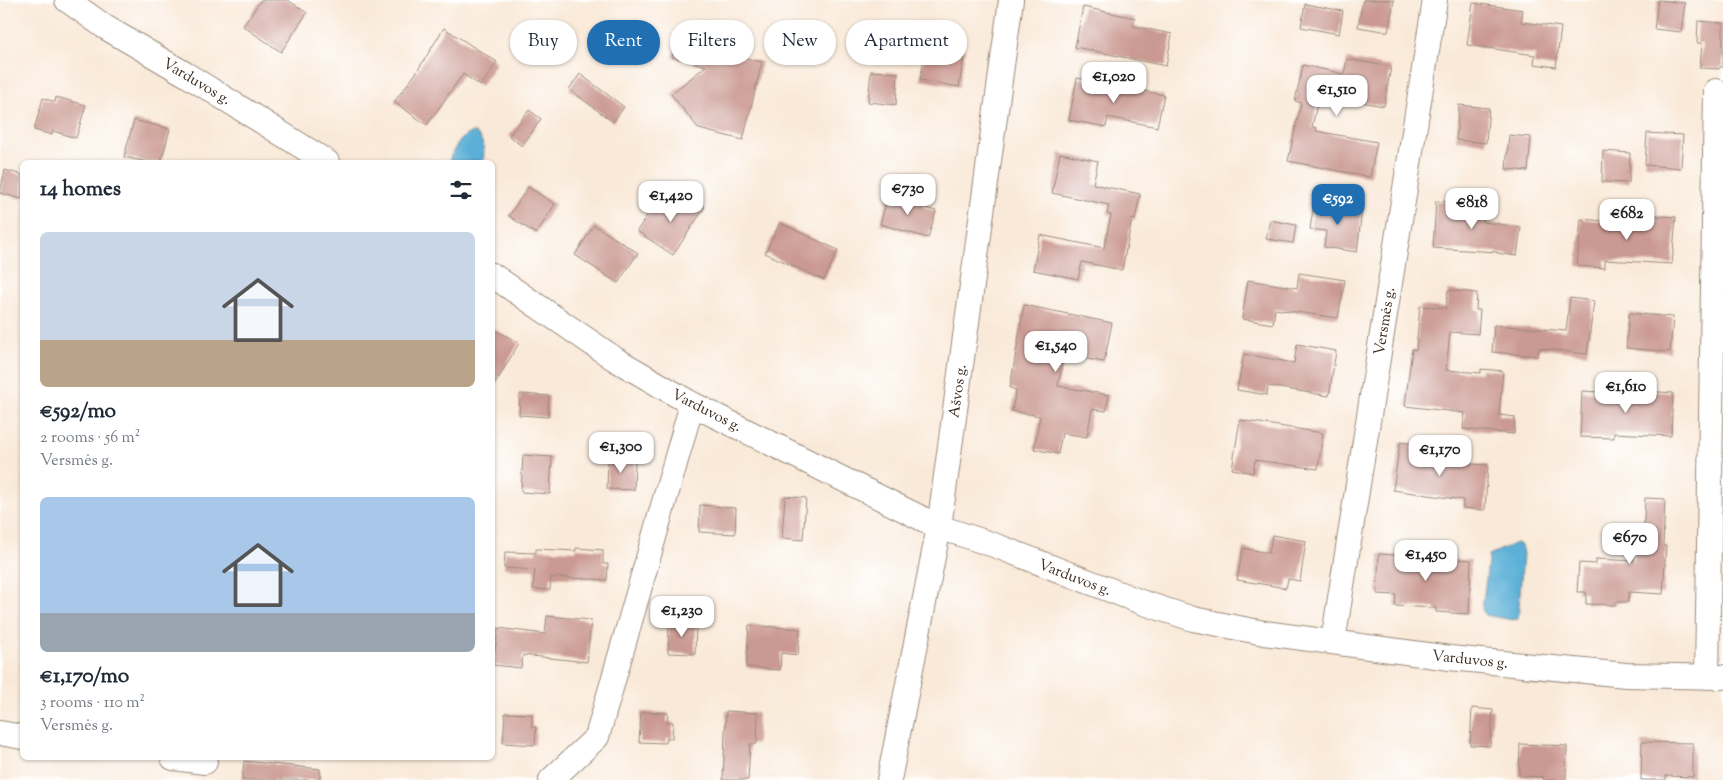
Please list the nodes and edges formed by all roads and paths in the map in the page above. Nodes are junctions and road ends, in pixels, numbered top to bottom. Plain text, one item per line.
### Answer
1 (67, 0) edge
2 (1011, 0) edge
3 (1435, 0) edge
4 (1716, 91) dead end
5 (324, 160) edge
6 (495, 276) edge
7 (692, 404) junction
8 (939, 527) junction
9 (1333, 642) junction
10 (1715, 677) edge
11 (0, 733) edge
12 (20, 737) edge
13 (189, 760) edge
14 (205, 762) dead end
15 (551, 780) edge
16 (889, 780) edge

1 - 5 street, Varduvos g.
2 - 8 street, Ašvos g.
3 - 9 street, Versmės g.
4 - 10 street
6 - 7 street, Varduvos g.
7 - 8 street, Varduvos g.
7 - 15 street
8 - 9 street, Varduvos g.
8 - 16 street, Ašvos g.
9 - 10 street, Varduvos g.
11 - 12 street
13 - 14 street

